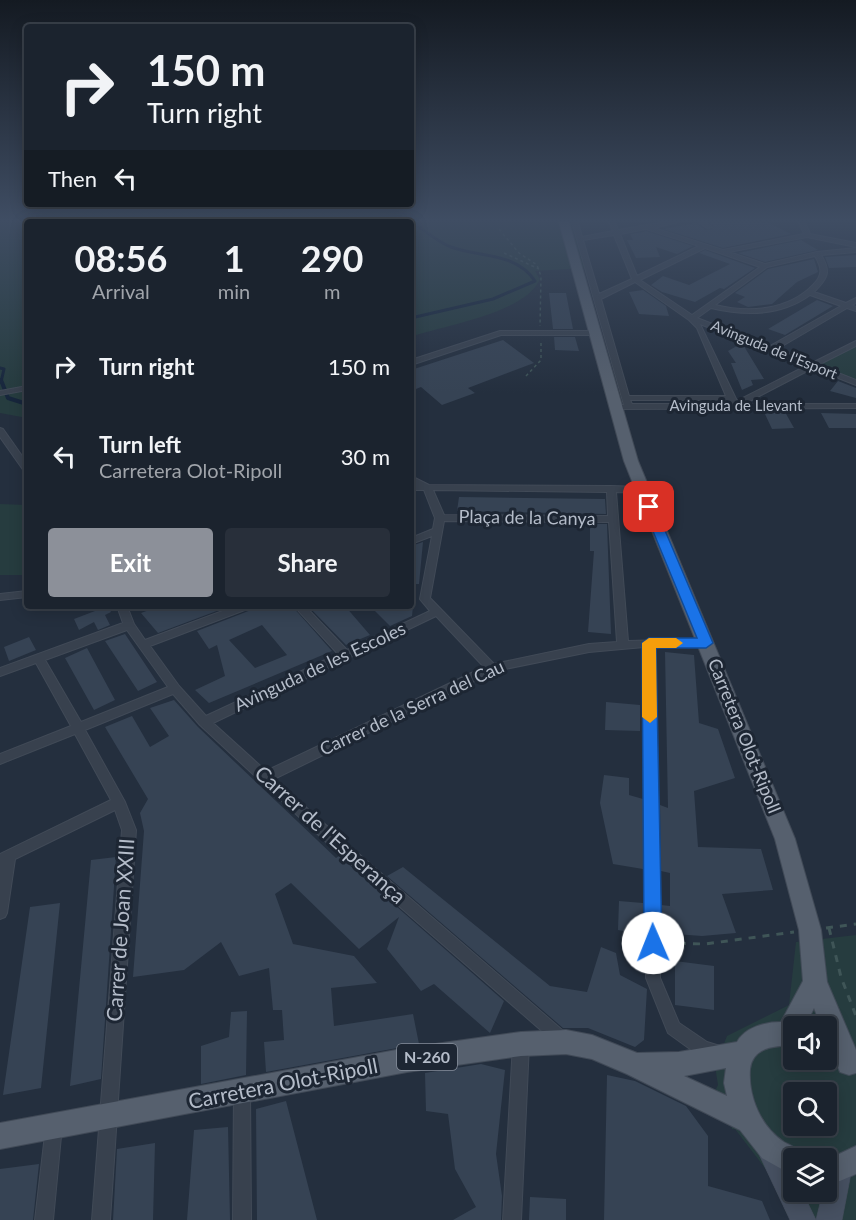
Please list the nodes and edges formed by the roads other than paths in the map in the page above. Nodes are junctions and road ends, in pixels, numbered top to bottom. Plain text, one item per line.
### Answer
1 (580, 279) edge
2 (592, 279) edge
3 (635, 279) joint
4 (746, 279) edge
5 (822, 279) edge
6 (810, 293) junction
7 (597, 297) junction
8 (856, 300) edge
9 (844, 304) junction
10 (709, 305) junction
11 (856, 309) edge
12 (692, 318) junction
13 (595, 333) junction
14 (856, 343) edge
15 (771, 349) junction
16 (414, 362) edge
17 (812, 364) junction
18 (856, 383) edge
19 (24, 388) edge
20 (0, 393) edge
21 (733, 402) junction
22 (623, 404) junction
23 (856, 406) edge
24 (0, 431) edge
25 (24, 465) edge
26 (414, 480) edge
27 (427, 486) junction
28 (414, 487) edge
29 (611, 489) junction
30 (642, 490) junction
31 (440, 518) junction
32 (614, 519) junction
33 (440, 530) junction
34 (414, 540) edge
35 (24, 594) edge
36 (0, 597) edge
37 (123, 609) edge
38 (238, 609) edge
39 (302, 609) edge
40 (436, 612) junction
41 (129, 625) junction
42 (649, 643) junction
43 (706, 643) junction
44 (145, 644) junction
45 (623, 645) junction
46 (344, 654) junction
47 (39, 658) junction
48 (492, 668) junction
49 (0, 672) edge
50 (175, 689) junction
51 (204, 722) junction
52 (76, 728) junction
53 (0, 759) edge
54 (266, 777) junction
55 (119, 802) junction
56 (4, 858) edge
57 (0, 913) edge
58 (815, 982) junction
59 (799, 1016) edge
60 (783, 1032) edge
61 (566, 1042) junction
62 (520, 1044) junction
63 (837, 1053) edge
64 (733, 1054) junction
65 (636, 1065) junction
66 (853, 1067) edge
67 (242, 1091) junction
68 (108, 1117) junction
69 (745, 1119) junction
70 (54, 1126) junction
71 (0, 1136) edge
72 (768, 1148) junction
73 (783, 1157) edge
74 (841, 1165) edge
75 (44, 1220) edge
76 (101, 1220) edge
77 (242, 1220) edge
78 (512, 1220) edge
79 (803, 1220) edge
80 (829, 1220) edge

1 - 13 main road, Carretera Olot-Ripoll
2 - 7 street
3 - 7 street
3 - 12 street
4 - 10 street
5 - 6 street
6 - 9 street
6 - 10 street
7 - 22 street
8 - 9 street
9 - 11 street
9 - 15 street
10 - 12 street
12 - 15 street, Avinguda de l'Esport
12 - 21 street
13 - 16 street
13 - 22 main road, Carretera Olot-Ripoll
14 - 17 street
15 - 17 street, Avinguda de l'Esport
17 - 18 street, Avinguda de l'Esport
17 - 21 street
19 - 20 street
21 - 22 street, Avinguda de Llevant
21 - 23 street, Avinguda de Llevant
22 - 30 main road, Carretera Olot-Ripoll
24 - 25 street
26 - 27 street
27 - 28 street
27 - 29 street
27 - 31 street
29 - 30 street
29 - 32 street
30 - 43 main road, Carretera Olot-Ripoll
31 - 32 street, Plaça de la Canya
31 - 33 street
32 - 45 street
33 - 34 street
33 - 40 street
35 - 36 street
37 - 41 street, Carrer de l'Esperança
38 - 44 street
39 - 46 street
40 - 46 street, Avinguda de les Escoles
40 - 48 street
41 - 44 street, Carrer de l'Esperança
41 - 47 street
42 - 43 street, Carrer de la Serra del Cau
42 - 45 street, Carrer de la Serra del Cau
42 - 64 street
43 - 58 main road, Carretera Olot-Ripoll
44 - 50 street, Carrer de l'Esperança
45 - 48 street, Carrer de la Serra del Cau
46 - 51 street, Avinguda de les Escoles
47 - 49 street
47 - 52 street, Carrer de Joan XXIII
48 - 54 street, Carrer de la Serra del Cau
50 - 51 street, Carrer de l'Esperança
50 - 52 street
51 - 54 street, Carrer de l'Esperança
52 - 53 street
52 - 55 street, Carrer de Joan XXIII
54 - 61 street, Carrer de l'Esperança
55 - 56 street
55 - 68 street, Carrer de Joan XXIII
56 - 57 street
58 - 59 main road, N-260
58 - 66 main road, Carretera Olot-Ripoll
60 - 64 main road, N-260
61 - 62 main road, Carretera Olot-Ripoll / N-260
61 - 65 main road, Carretera Olot-Ripoll / N-260
62 - 67 main road, Carretera Olot-Ripoll / N-260
62 - 78 street
63 - 66 main road
64 - 65 main road, Carretera Olot-Ripoll / N-260
64 - 69 main road, N-260
65 - 69 main road, Carretera Olot-Ripoll / N-260
67 - 68 main road, Carretera Olot-Ripoll / N-260
67 - 77 street
68 - 70 main road, Carretera Olot-Ripoll / N-260
68 - 76 street, Carrer de Joan XXIII
69 - 72 main road, N-260
70 - 71 main road, Carretera Olot-Ripoll / N-260
70 - 75 street
72 - 73 main road, N-260
72 - 79 street
74 - 80 street

